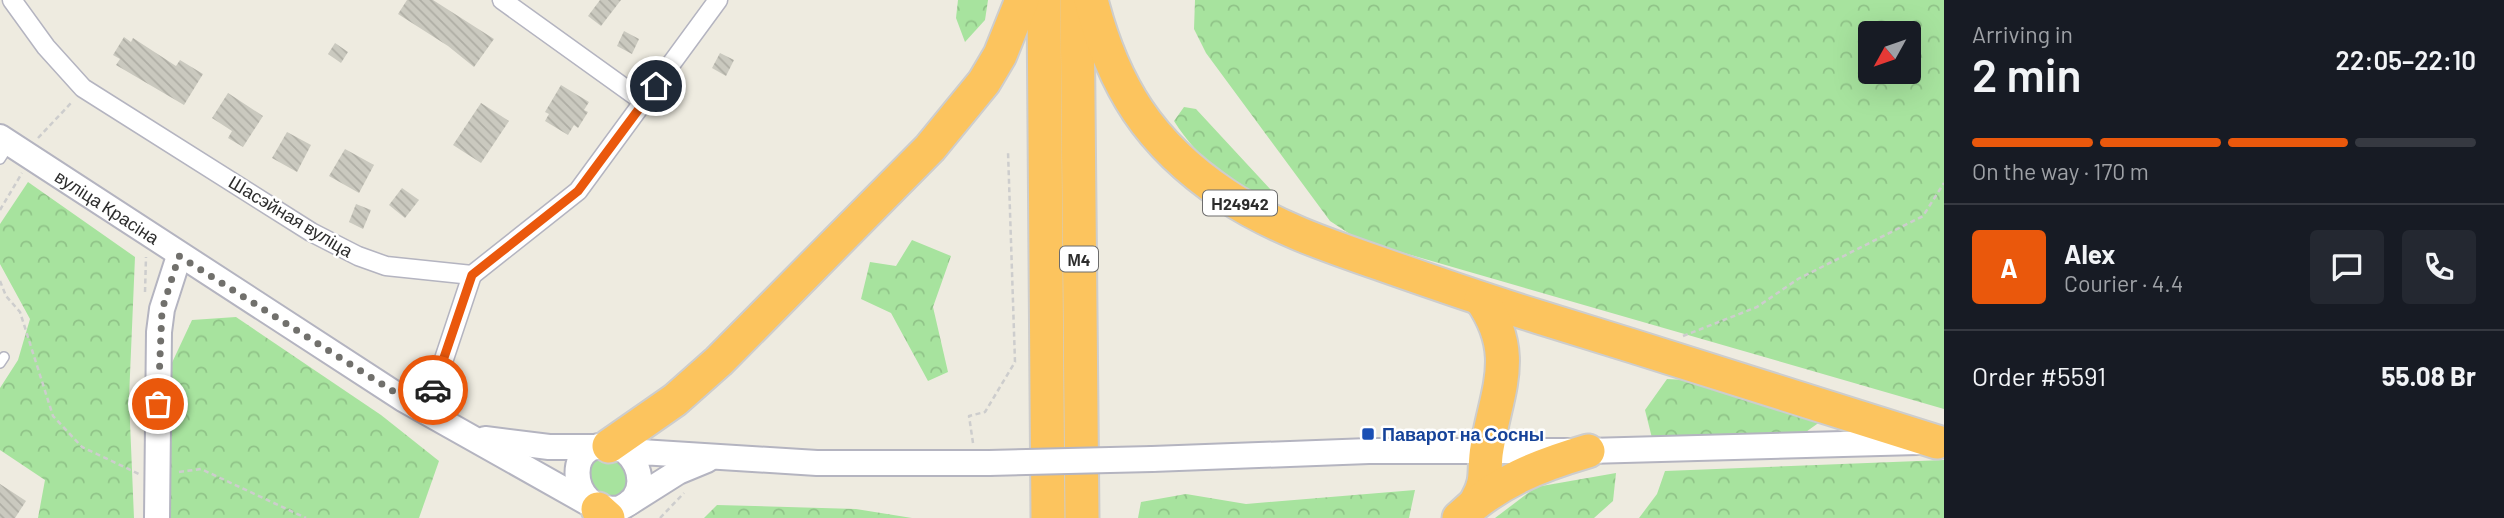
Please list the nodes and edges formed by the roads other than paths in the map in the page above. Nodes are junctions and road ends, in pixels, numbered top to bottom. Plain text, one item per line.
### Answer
1 (12, 0) edge
2 (502, 0) edge
3 (718, 0) edge
4 (1022, 0) edge
5 (1044, 0) edge
6 (1077, 0) edge
7 (1091, 0) edge
8 (644, 102) junction
9 (11, 145) edge
10 (179, 256) junction
11 (472, 275) junction
12 (1481, 299) junction
13 (426, 412) junction
14 (463, 435) junction
15 (1941, 443) edge
16 (611, 448) junction
17 (1486, 450) junction
18 (1588, 450) junction
19 (714, 458) junction
20 (605, 508) edge
21 (1468, 509) edge
22 (157, 518) edge
23 (1048, 518) edge
24 (1082, 518) edge

1 - 11 street, Шасэйная вуліца
2 - 8 street
3 - 8 street
4 - 16 highway
5 - 23 highway, М4
6 - 24 highway, М4
7 - 12 highway, Н24942
8 - 11 street
9 - 10 main road, вуліца Красіна
10 - 13 main road, вуліца Красіна
10 - 22 main road
11 - 13 street
12 - 15 highway, Н24942
12 - 17 highway, Н24942
13 - 14 main road, вуліца Красіна
14 - 16 main road, вуліца Красіна
14 - 20 main road, вуліца Красіна
15 - 18 main road, Н24942
16 - 19 main road, вуліца Красіна
16 - 20 main road
16 - 20 main road
17 - 18 main road, Н24942
17 - 19 main road, вуліца Красіна, bridge
17 - 21 highway, Н24942
18 - 21 highway, Н24942
19 - 20 main road

